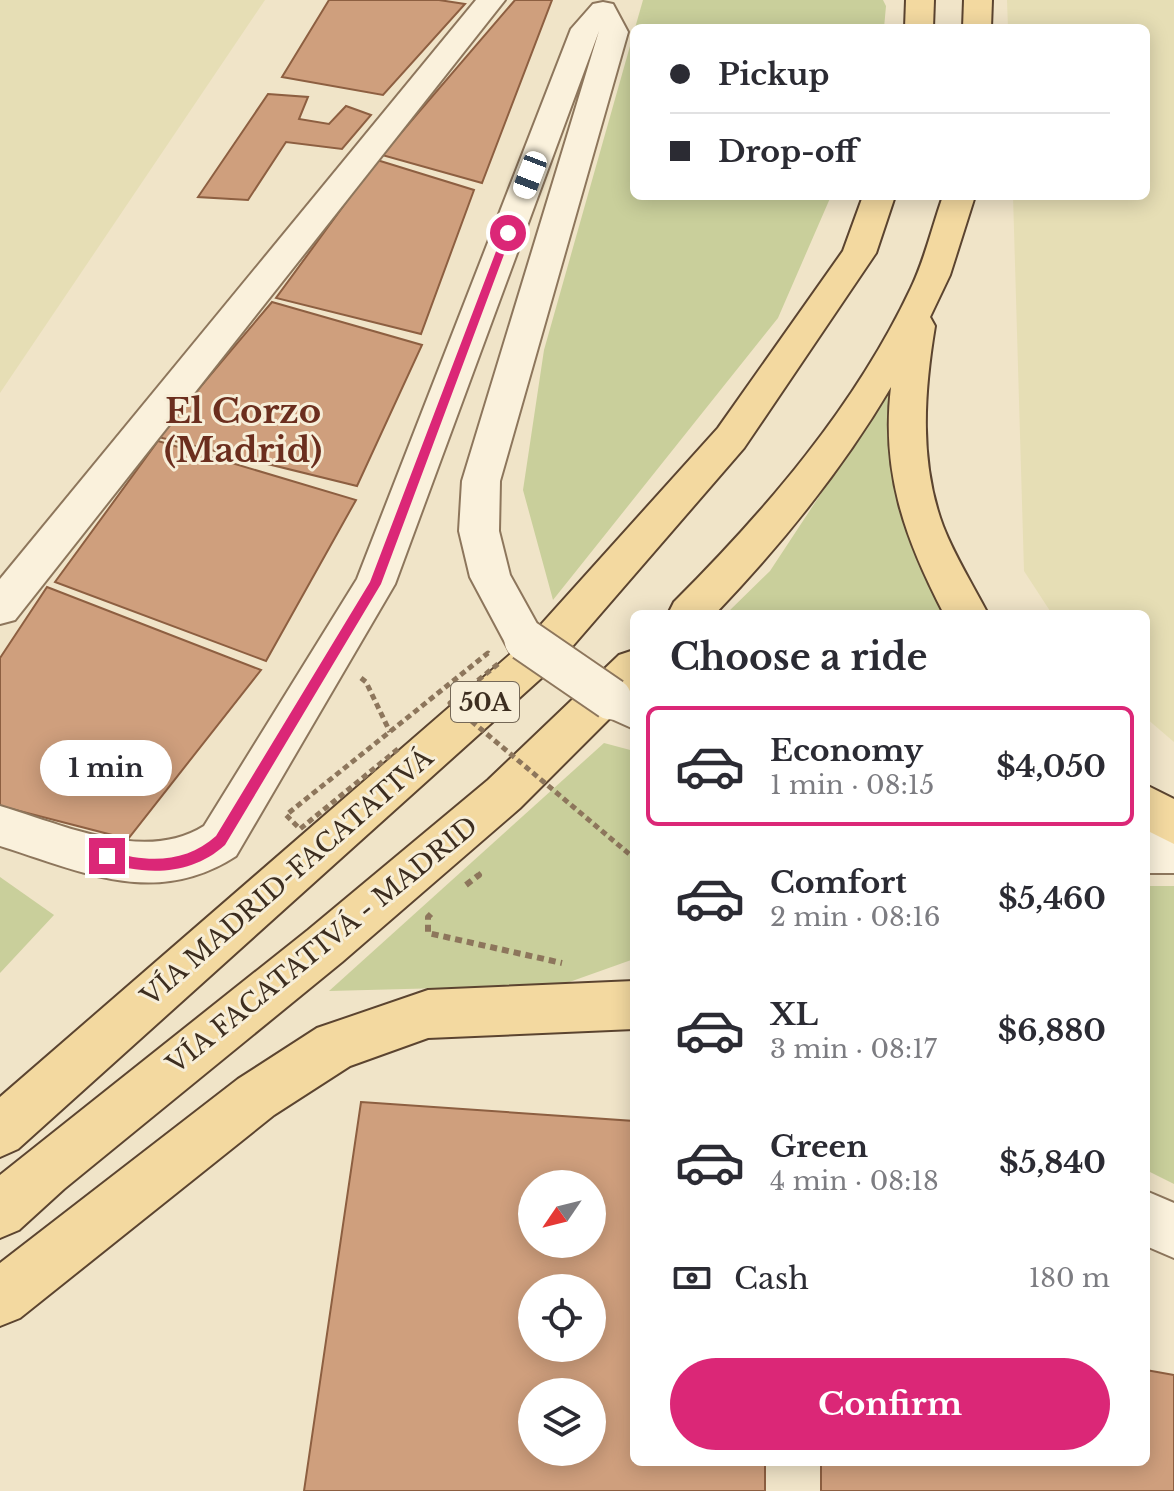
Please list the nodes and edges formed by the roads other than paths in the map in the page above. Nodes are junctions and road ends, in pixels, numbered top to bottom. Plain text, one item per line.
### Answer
1 (491, 0) edge
2 (978, 0) edge
3 (604, 5) edge
4 (977, 24) edge
5 (878, 200) edge
6 (958, 200) edge
7 (924, 298) junction
8 (0, 608) edge
9 (693, 610) edge
10 (964, 610) edge
11 (626, 693) edge
12 (1150, 808) edge
13 (1174, 824) edge
14 (0, 826) edge
15 (1150, 852) edge
16 (1174, 852) edge
17 (630, 1005) edge
18 (0, 1131) edge
19 (0, 1211) edge
20 (1150, 1220) edge
21 (1174, 1231) edge
22 (0, 1298) edge

1 - 8 street
2 - 4 main road
3 - 11 street, bridge
3 - 14 street
5 - 18 main road, VÍA MADRID-FACATATIVÁ / 50A
6 - 7 main road
7 - 9 main road
7 - 10 main road
11 - 19 main road, VÍA FACATATIVÁ - MADRID
12 - 13 main road
15 - 16 street
17 - 22 main road
20 - 21 street

